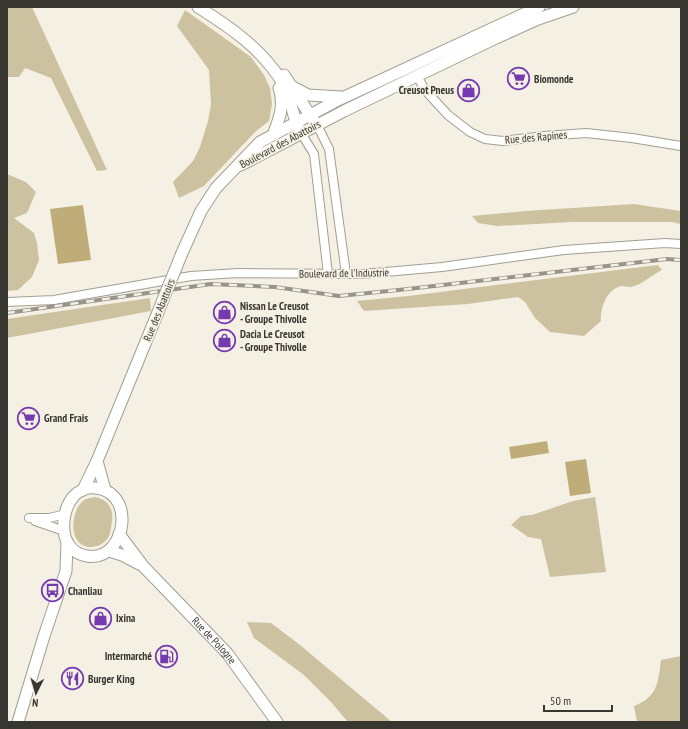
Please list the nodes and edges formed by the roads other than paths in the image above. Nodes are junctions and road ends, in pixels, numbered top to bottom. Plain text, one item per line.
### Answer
1 (198, 7) edge
2 (539, 7) edge
3 (573, 7) edge
4 (264, 58) junction
5 (274, 72) junction
6 (417, 76) junction
7 (293, 87) junction
8 (344, 97) junction
9 (314, 120) junction
10 (298, 128) junction
11 (273, 135) junction
12 (681, 146) edge
13 (235, 168) junction
14 (681, 244) edge
15 (328, 274) junction
16 (346, 274) junction
17 (7, 302) edge
18 (97, 461) junction
19 (83, 490) junction
20 (105, 490) junction
21 (66, 514) junction
22 (64, 531) junction
23 (119, 534) junction
24 (68, 542) junction
25 (109, 551) junction
26 (84, 556) junction
27 (143, 566) junction
28 (66, 571) junction
29 (18, 722) edge
30 (276, 722) edge

1 - 4 street
2 - 8 street, Boulevard des Abattoirs
3 - 6 street, Boulevard des Abattoirs
4 - 5 street
4 - 7 street
5 - 10 street
5 - 11 street
6 - 9 street, Boulevard des Abattoirs
6 - 12 street, Rue des Rapines
7 - 8 street
7 - 9 street
8 - 9 street, Boulevard des Abattoirs
9 - 10 street, Boulevard des Abattoirs
9 - 16 street
10 - 11 street, Boulevard des Abattoirs
10 - 13 street, Boulevard des Abattoirs
10 - 15 street
11 - 13 street, Boulevard des Abattoirs
13 - 18 street, Rue des Abattoirs, bridge
14 - 16 street, Boulevard de l'Industrie
15 - 16 street, Boulevard de l'Industrie
15 - 17 street, Boulevard de l'Industrie
18 - 19 street, Rue des Abattoirs
18 - 20 street
19 - 20 street
19 - 21 street
20 - 23 street
21 - 22 street
21 - 22 street
22 - 24 street
23 - 25 street
23 - 27 street, Rue de Pologne
24 - 26 street
24 - 28 street
25 - 26 street
25 - 27 street, Rue de Pologne
26 - 28 street
27 - 30 street, Rue de Pologne
28 - 29 street

